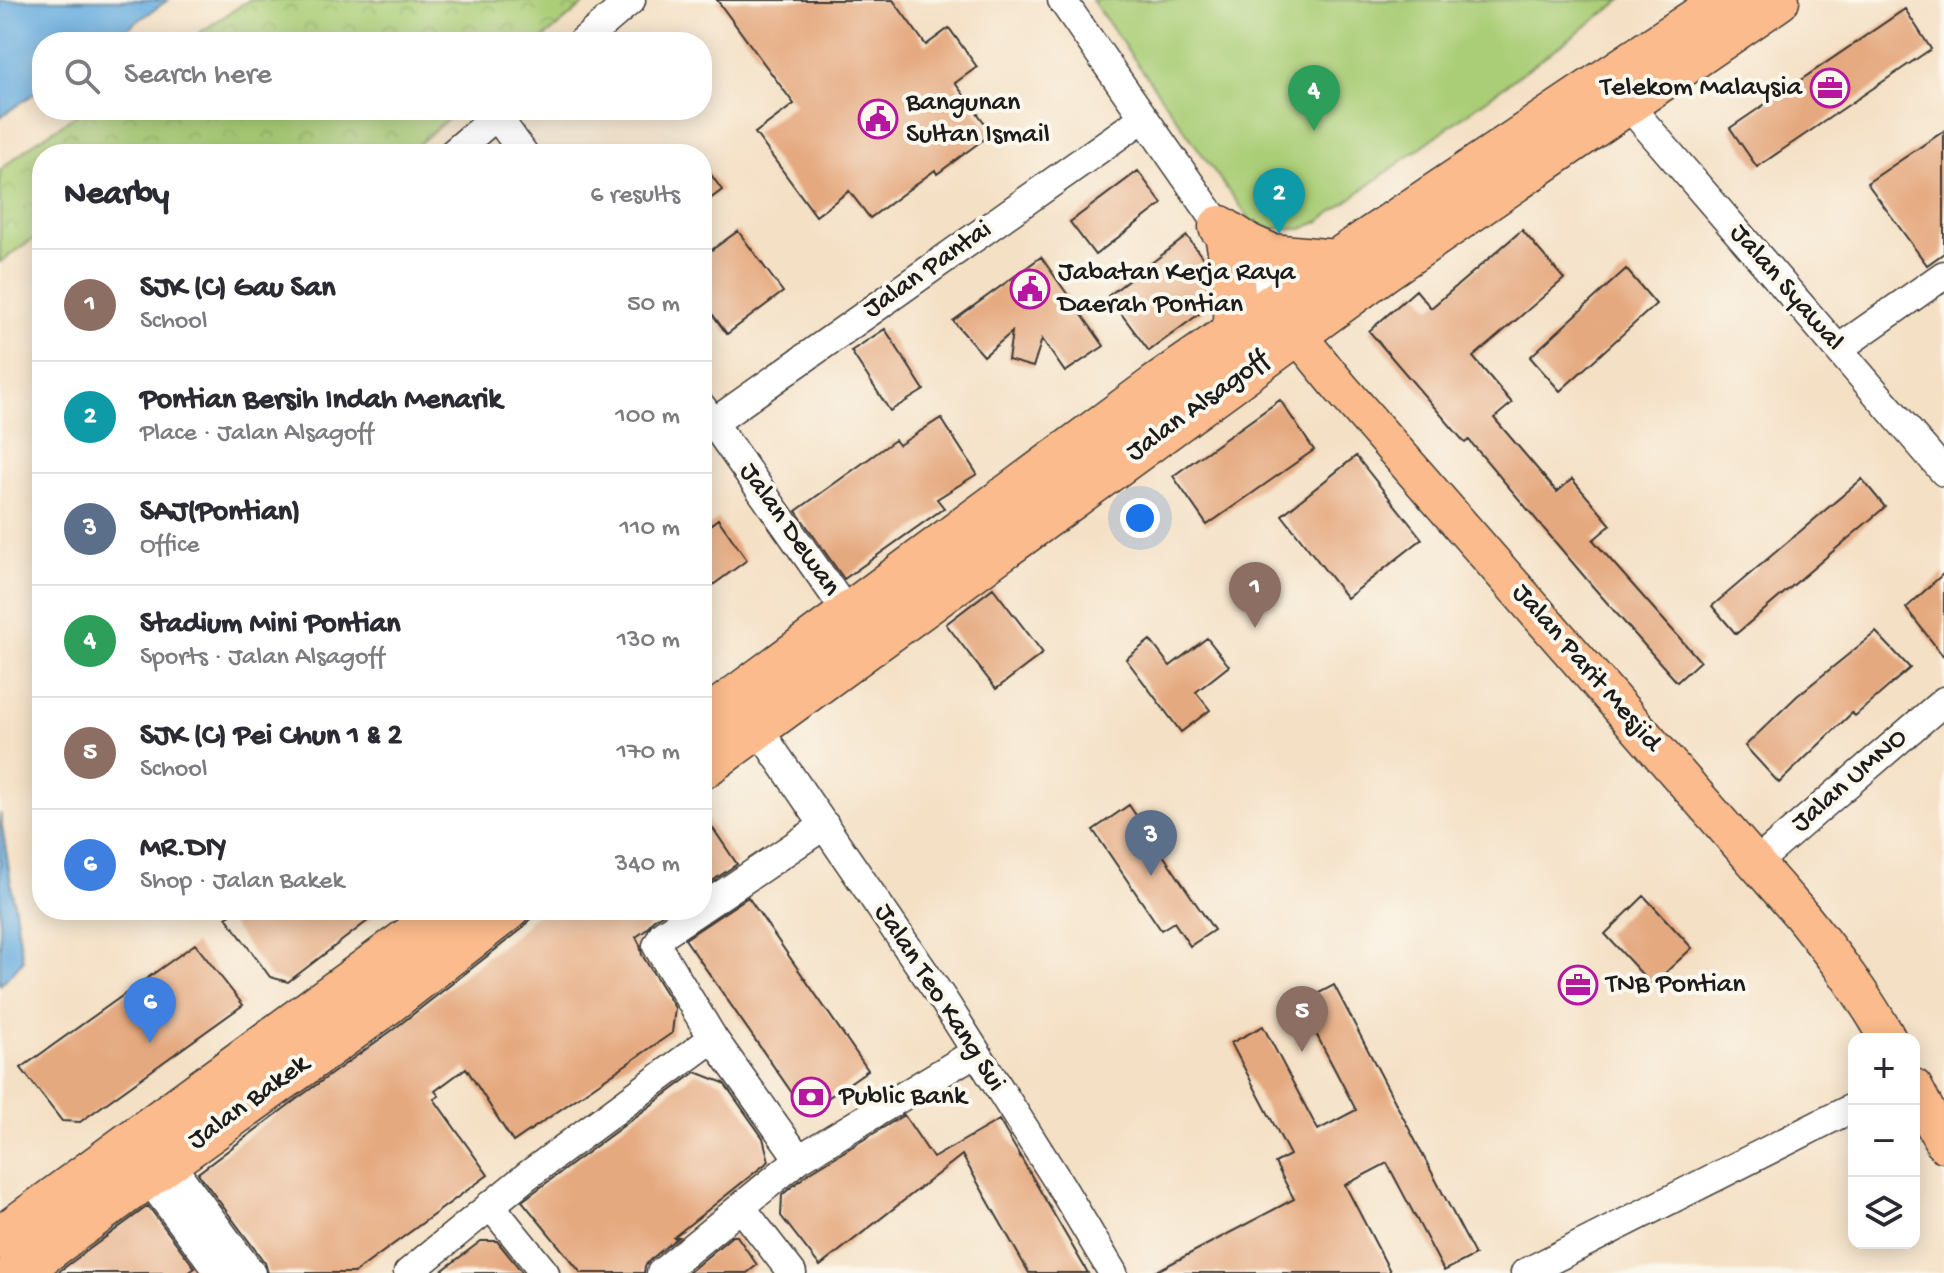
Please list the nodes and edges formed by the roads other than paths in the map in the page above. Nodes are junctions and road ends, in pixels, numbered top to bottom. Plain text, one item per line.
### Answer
1 (631, 0) edge
2 (1062, 0) edge
3 (1725, 0) edge
4 (1778, 0) edge
5 (594, 32) edge
6 (1628, 105) junction
7 (1143, 118) junction
8 (492, 120) edge
9 (504, 120) edge
10 (464, 144) edge
11 (518, 144) edge
12 (1223, 231) junction
13 (1336, 261) junction
14 (1944, 275) edge
15 (1285, 319) junction
16 (1233, 332) junction
17 (1838, 349) junction
18 (712, 412) edge
19 (712, 421) edge
20 (1944, 472) edge
21 (848, 614) junction
22 (1944, 701) edge
23 (722, 714) edge
24 (712, 741) edge
25 (825, 825) junction
26 (1757, 862) junction
27 (712, 901) edge
28 (468, 920) edge
29 (470, 920) edge
30 (684, 920) edge
31 (1885, 1033) edge
32 (713, 1038) junction
33 (976, 1052) junction
34 (1848, 1110) edge
35 (799, 1159) junction
36 (157, 1169) junction
37 (490, 1205) junction
38 (741, 1207) junction
39 (0, 1238) edge
40 (16, 1273) edge
41 (220, 1273) edge
42 (251, 1273) edge
43 (408, 1273) edge
44 (545, 1273) edge
45 (661, 1273) edge
46 (792, 1273) edge
47 (1113, 1273) edge
48 (1525, 1273) edge

1 - 5 street
2 - 7 street
3 - 13 highway, Jalan Alsagoff
4 - 6 highway, Jalan Alsagoff
6 - 15 highway, Jalan Alsagoff
6 - 17 street, Jalan Syawal
7 - 12 street
7 - 18 street, Jalan Pantai
8 - 10 street
9 - 11 street
12 - 13 highway
12 - 15 street
12 - 16 highway
13 - 15 highway, Jalan Alsagoff
14 - 17 street
15 - 16 highway, Jalan Alsagoff
15 - 23 highway, Jalan Alsagoff
15 - 26 main road, Jalan Parit Mesjid
16 - 21 highway, Jalan Alsagoff
17 - 20 street, Jalan Syawal
19 - 21 street, Jalan Dewan
21 - 23 highway, Jalan Alsagoff
22 - 26 street, Jalan UMNO
23 - 24 highway, Jalan Alsagoff
23 - 25 street, Jalan Teo Kang Sui
25 - 27 street
25 - 33 street, Jalan Teo Kang Sui
26 - 31 main road, Jalan Parit Mesjid
28 - 39 highway, Jalan Bakek
29 - 36 highway, Jalan Bakek
30 - 32 street
32 - 35 street
32 - 37 street
33 - 35 street
33 - 47 street, Jalan Teo Kang Sui
34 - 48 street
35 - 38 street
36 - 40 highway, Jalan Bakek
36 - 41 street
36 - 42 street
37 - 43 street
37 - 44 street
38 - 45 street
38 - 46 street

